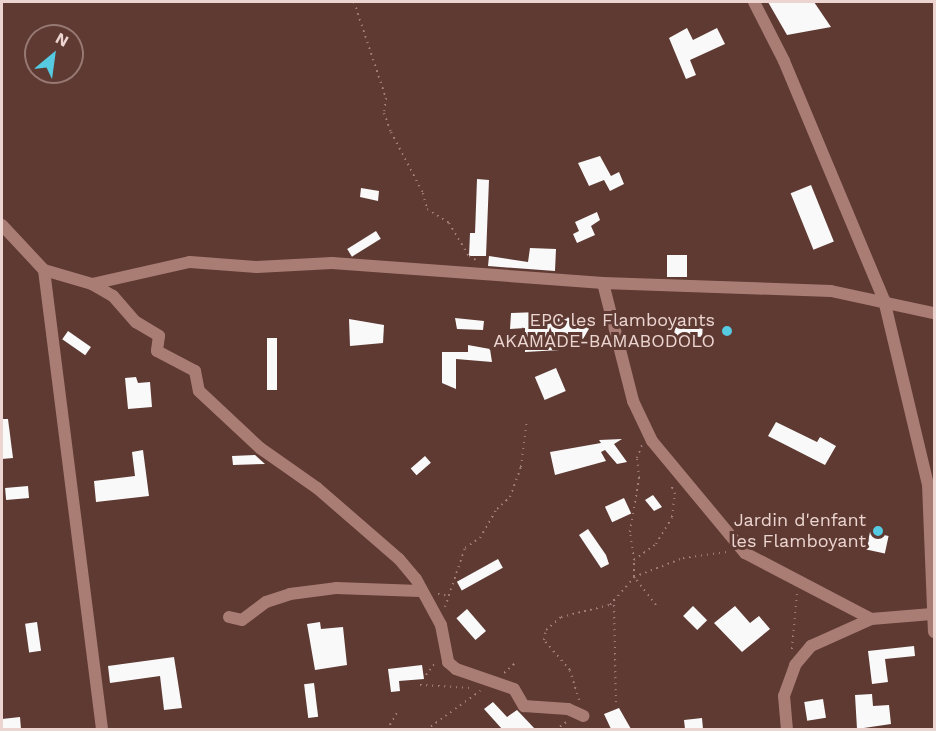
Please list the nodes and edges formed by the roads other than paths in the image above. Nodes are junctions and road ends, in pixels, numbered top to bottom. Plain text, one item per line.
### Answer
1 (754, 2) edge
2 (2, 225) edge
3 (44, 270) junction
4 (603, 283) junction
5 (92, 284) junction
6 (884, 300) junction
7 (934, 313) edge
8 (420, 591) junction
9 (933, 612) edge
10 (229, 617) dead end
11 (871, 619) junction
12 (934, 632) edge
13 (584, 716) road end
14 (102, 729) edge
15 (787, 729) edge

1 - 6 street
2 - 3 street
3 - 5 street
3 - 14 street
4 - 5 street
4 - 6 street
4 - 11 street
5 - 8 street
6 - 7 street
6 - 9 street
8 - 10 street
8 - 13 street
9 - 11 street
9 - 12 street
11 - 15 street

